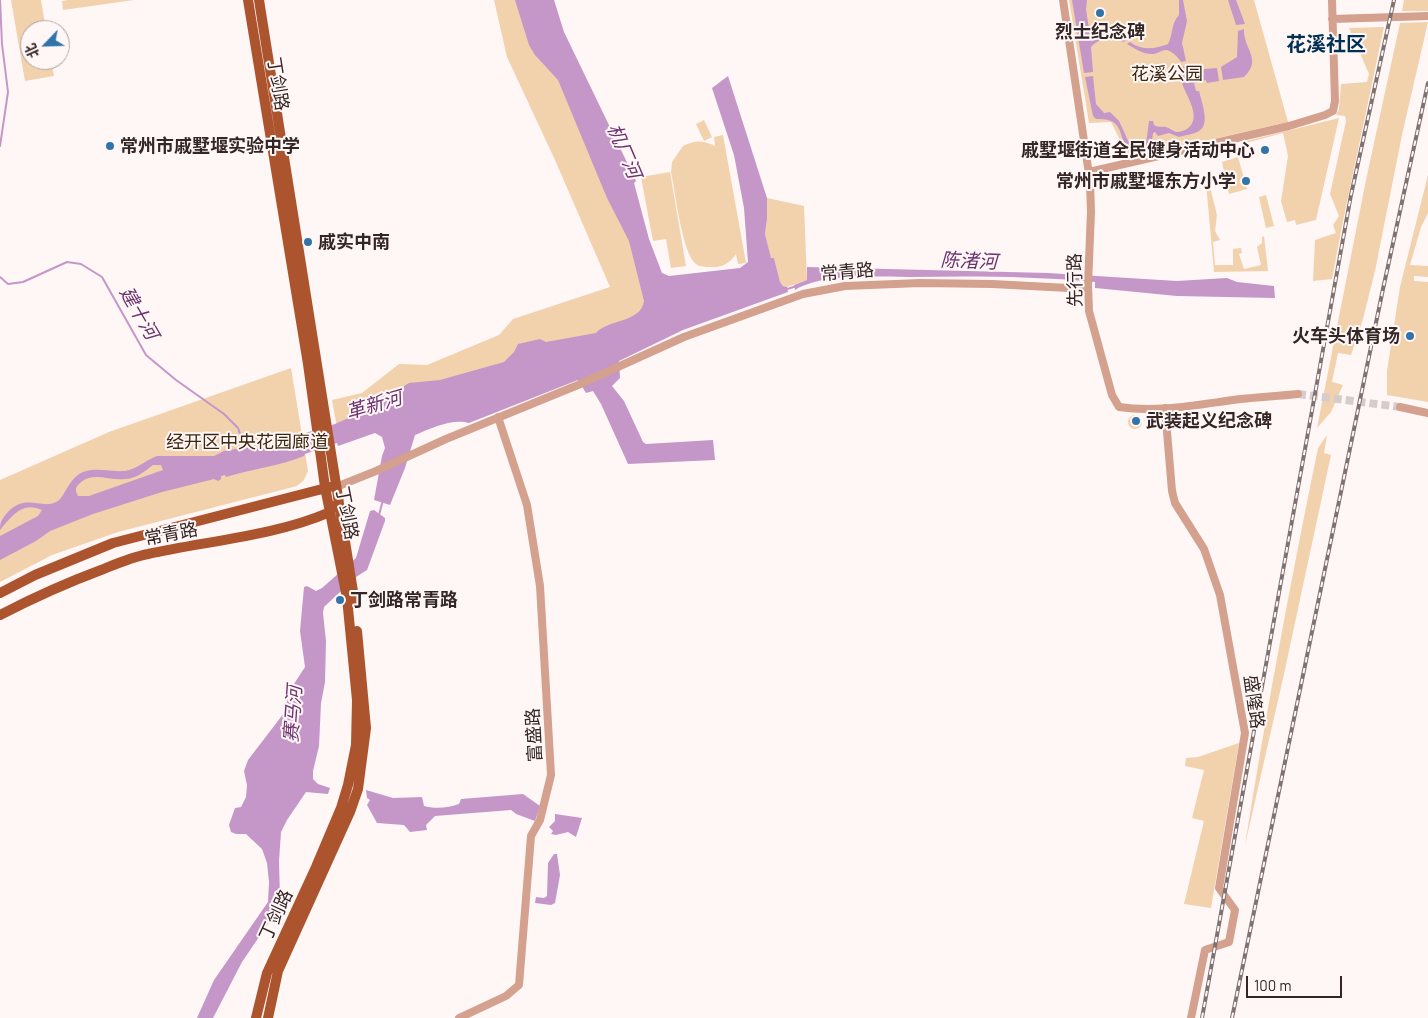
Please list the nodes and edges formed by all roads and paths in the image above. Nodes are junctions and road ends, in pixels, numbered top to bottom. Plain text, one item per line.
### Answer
1 (248, 0) edge
2 (259, 0) edge
3 (1063, 0) edge
4 (1332, 0) edge
5 (1428, 16) edge
6 (1332, 19) junction
7 (1089, 172) junction
8 (1088, 287) junction
9 (1298, 394) tunnel mouth
10 (1400, 407) tunnel mouth
11 (1165, 408) junction
12 (1428, 413) edge
13 (498, 417) junction
14 (321, 425) junction
15 (330, 487) junction
16 (330, 512) junction
17 (344, 562) junction
18 (0, 593) edge
19 (350, 593) junction
20 (0, 615) edge
21 (256, 1018) edge
22 (268, 1018) edge
23 (459, 1018) edge
24 (1191, 1018) edge

1 - 14 main road, 丁剑路
2 - 14 main road, 丁剑路
3 - 7 street, 先行路
4 - 6 street
5 - 6 street
6 - 7 street
7 - 8 street, 先行路
8 - 11 street, 先行路
8 - 13 street, 常青路
9 - 11 street, 先行路
10 - 12 street
11 - 24 street, 盛隆路
13 - 15 street, 常青路
13 - 23 street, 富盛路
14 - 15 main road, 丁剑路
15 - 16 main road
15 - 17 main road, 丁剑路
15 - 18 main road, 常青路
16 - 17 main road, 丁剑路
16 - 20 main road, 常青路
17 - 19 main road, 丁剑路
19 - 21 main road, 丁剑路
19 - 22 main road, 丁剑路

